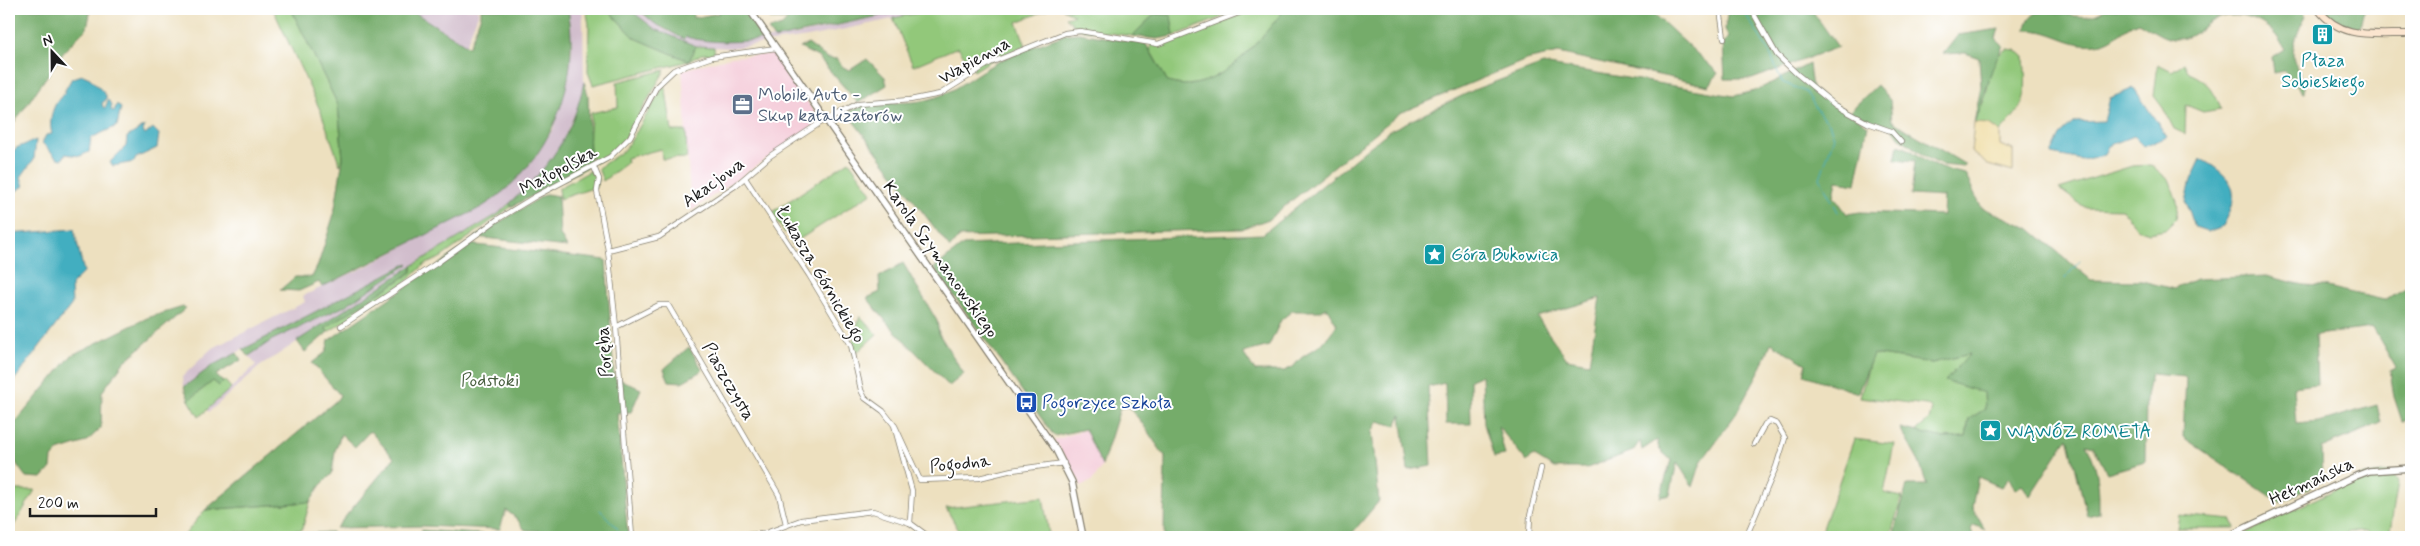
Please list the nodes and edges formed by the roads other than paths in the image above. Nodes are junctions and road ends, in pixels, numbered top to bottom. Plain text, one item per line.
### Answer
1 (749, 9) edge
2 (1250, 9) edge
3 (1720, 9) edge
4 (1751, 9) edge
5 (2318, 9) edge
6 (2411, 34) edge
7 (1724, 38) dead end
8 (776, 48) junction
9 (827, 121) junction
10 (1901, 142) dead end
11 (594, 167) junction
12 (745, 178) junction
13 (608, 250) junction
14 (341, 326) dead end
15 (616, 327) junction
16 (894, 425) junction
17 (1754, 444) dead end
18 (1064, 463) junction
19 (1541, 468) dead end
20 (2411, 468) edge
21 (910, 523) junction
22 (786, 524) junction
23 (559, 537) edge
24 (563, 537) edge
25 (632, 537) edge
26 (708, 537) edge
27 (929, 537) edge
28 (1083, 537) edge
29 (1529, 537) edge
30 (1746, 537) edge
31 (2226, 537) edge

1 - 8 street, Karola Szymanowskiego
2 - 9 street, Wapienna
3 - 7 street
4 - 10 street
5 - 6 main road
8 - 9 street, Karola Szymanowskiego
8 - 11 street, Małopolska
9 - 12 street, Akacjowa
9 - 18 street, Karola Szymanowskiego
11 - 13 street, Poręba
11 - 14 street, Małopolska
12 - 13 street, Akacjowa
12 - 16 street, Łukasza Górnickiego
13 - 15 street, Poręba
15 - 22 street, Piaszczysta
15 - 25 street, Poręba
16 - 18 street, Pogodna
16 - 21 street, Łukasza Górnickiego
17 - 30 street
18 - 28 street, Karola Szymanowskiego
19 - 29 street
20 - 31 street, Hetmańska
21 - 22 street
21 - 27 street
22 - 26 street
23 - 24 street

